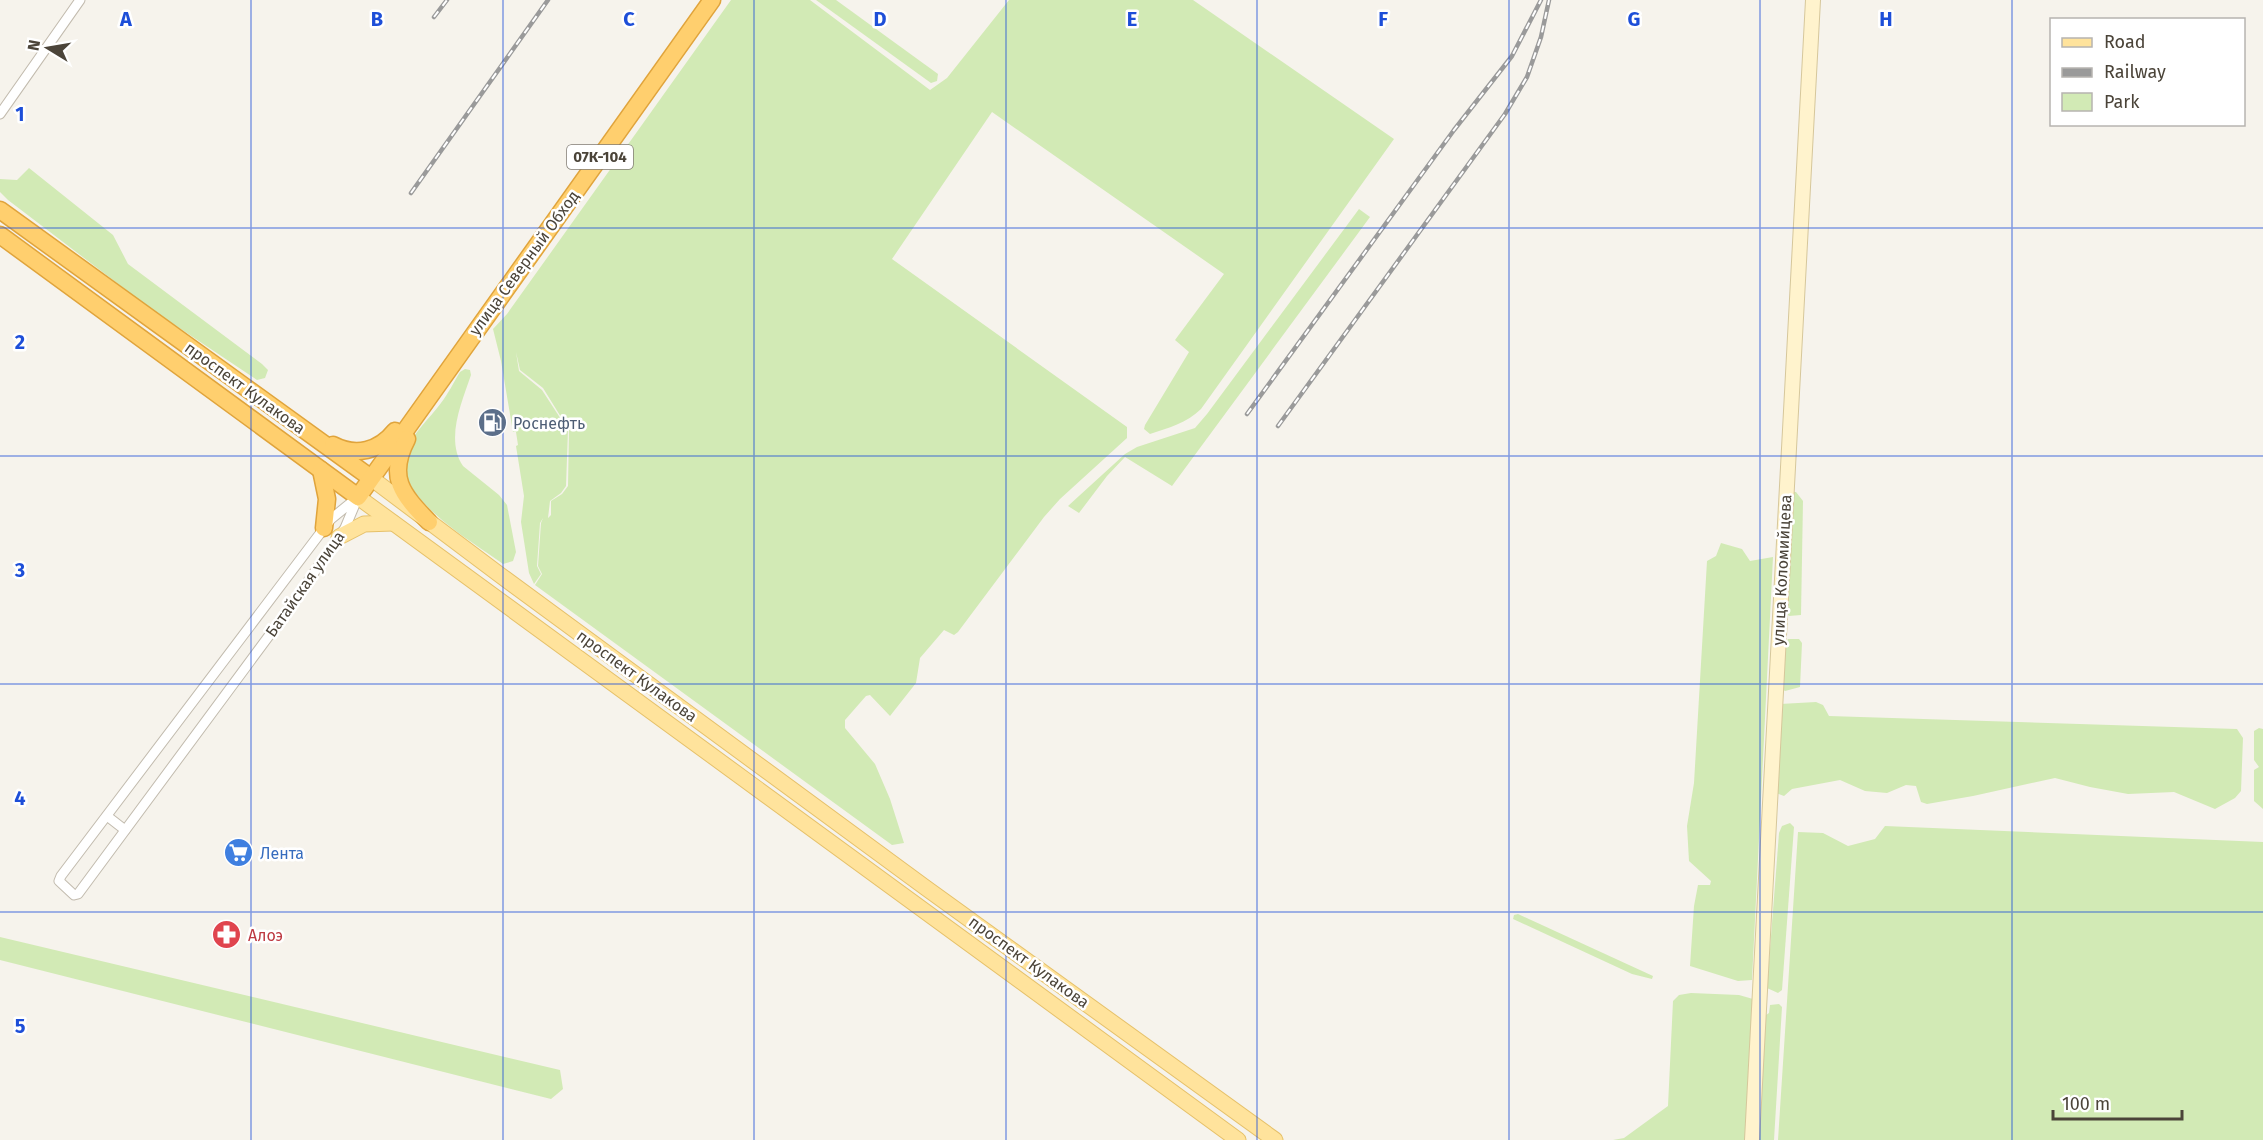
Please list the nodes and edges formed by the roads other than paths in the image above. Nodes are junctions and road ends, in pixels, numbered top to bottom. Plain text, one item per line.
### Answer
1 (80, 0) edge
2 (712, 0) edge
3 (1814, 0) edge
4 (0, 114) edge
5 (0, 210) edge
6 (0, 235) edge
7 (410, 421) junction
8 (298, 427) junction
9 (321, 470) junction
10 (371, 478) junction
11 (358, 497) junction
12 (429, 522) junction
13 (393, 523) junction
14 (331, 533) junction
15 (227, 657) junction
16 (244, 669) junction
17 (166, 739) junction
18 (182, 752) junction
19 (107, 816) junction
20 (125, 830) junction
21 (1238, 1140) edge
22 (1275, 1140) edge
23 (1752, 1140) edge

1 - 4 street
2 - 7 highway, улица Северный Обход / 07К-104
3 - 23 street, улица Коломийцева
5 - 8 highway, проспект Кулакова
6 - 9 highway, проспект Кулакова
7 - 8 highway
7 - 10 highway, улица Северный Обход / 07К-104
7 - 12 highway
8 - 10 highway, проспект Кулакова
9 - 11 highway, проспект Кулакова
9 - 14 highway
10 - 11 highway, улица Северный Обход
10 - 12 main road, проспект Кулакова
11 - 13 main road, проспект Кулакова
11 - 14 street, Батайская улица
11 - 14 street, Батайская улица
12 - 22 main road, проспект Кулакова
13 - 14 main road
13 - 21 main road, проспект Кулакова
14 - 15 street, Батайская улица
14 - 16 street, Батайская улица
15 - 16 street
15 - 17 street, Батайская улица
16 - 18 street, Батайская улица
17 - 18 street
17 - 19 street, Батайская улица
18 - 20 street, Батайская улица
19 - 20 street
19 - 20 street, Батайская улица

